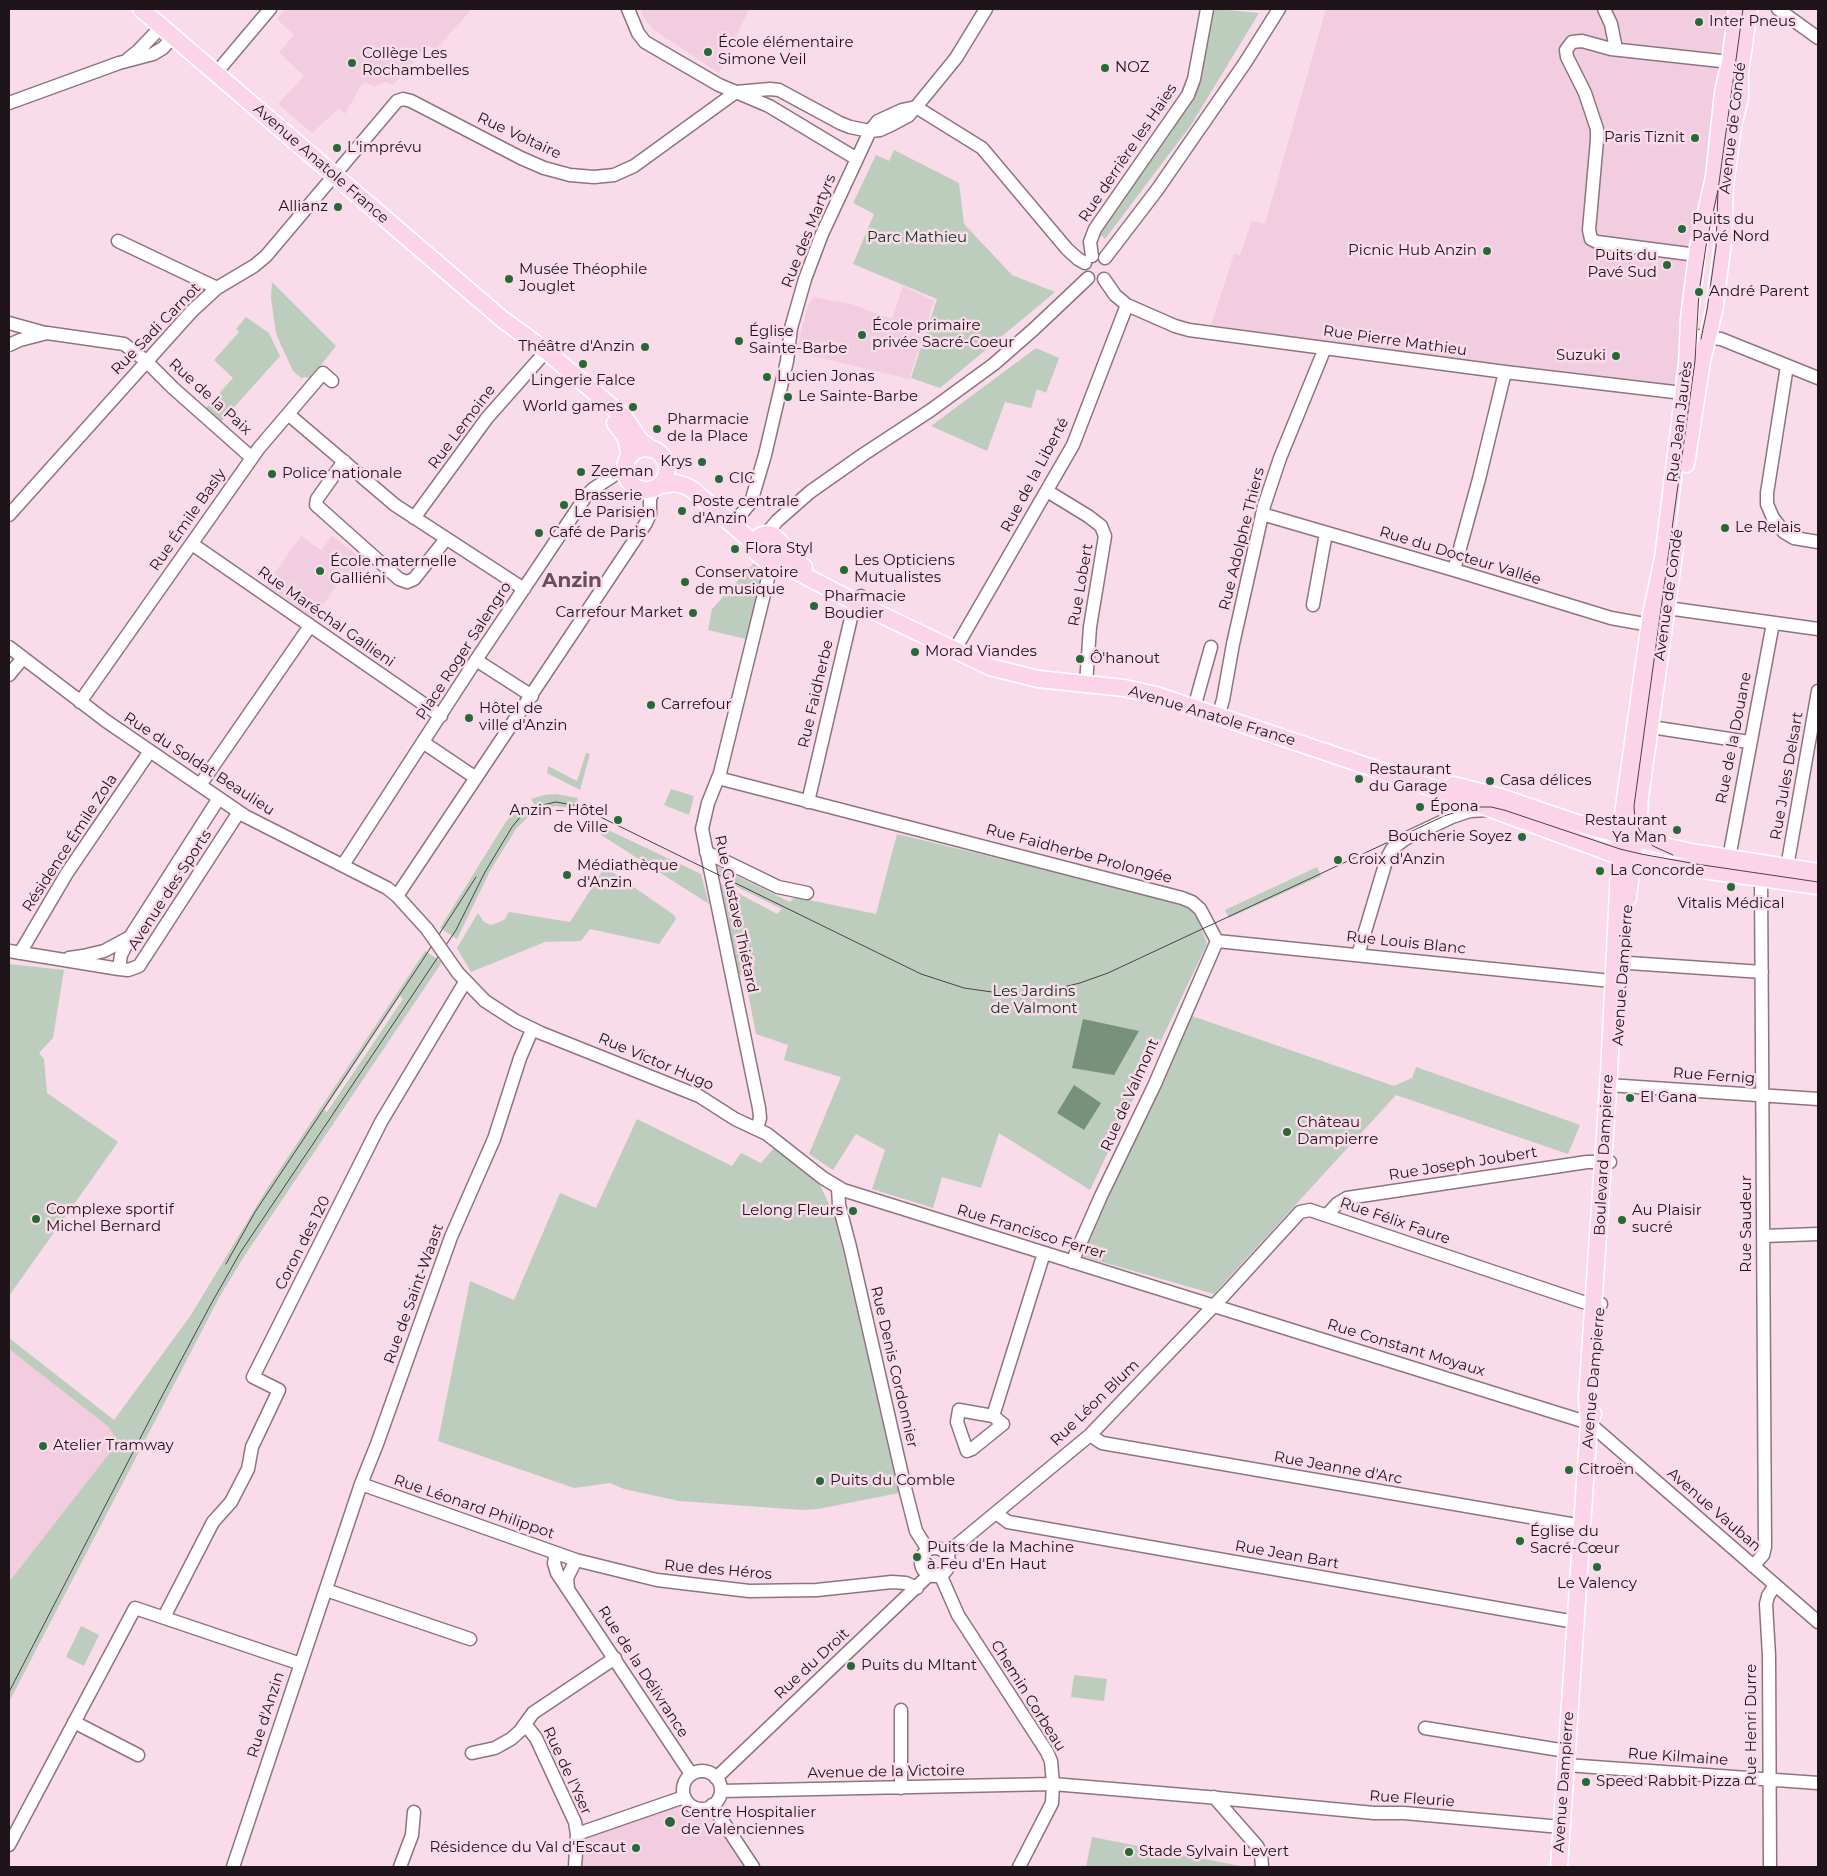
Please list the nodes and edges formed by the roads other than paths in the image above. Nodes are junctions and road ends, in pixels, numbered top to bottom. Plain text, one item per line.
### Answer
1 (141, 9) edge
2 (270, 9) edge
3 (628, 9) edge
4 (986, 9) edge
5 (1207, 9) edge
6 (1279, 9) edge
7 (1604, 9) edge
8 (1737, 9) edge
9 (1749, 9) edge
10 (1778, 9) edge
11 (167, 32) junction
12 (1818, 38) edge
13 (1616, 49) junction
14 (1730, 62) junction
15 (216, 73) junction
16 (736, 92) junction
17 (9, 103) edge
18 (916, 107) junction
19 (870, 131) junction
20 (857, 158) junction
21 (335, 176) junction
22 (118, 241) dead end
23 (1697, 255) junction
24 (1094, 259) junction
25 (1088, 278) junction
26 (1104, 280) junction
27 (217, 288) junction
28 (1126, 305) junction
29 (502, 319) junction
30 (9, 323) edge
31 (47, 333) junction
32 (1688, 335) junction
33 (1709, 337) junction
34 (9, 345) edge
35 (1325, 348) junction
36 (540, 358) junction
37 (146, 361) junction
38 (1787, 366) junction
39 (1505, 372) junction
40 (1818, 378) edge
41 (332, 381) dead end
42 (1690, 393) junction
43 (288, 414) junction
44 (651, 449) junction
45 (252, 458) junction
46 (344, 461) junction
47 (627, 462) junction
48 (666, 463) junction
49 (657, 487) junction
50 (1047, 491) junction
51 (792, 508) junction
52 (1262, 514) junction
53 (9, 515) edge
54 (414, 518) junction
55 (738, 518) junction
56 (1326, 533) junction
57 (761, 538) junction
58 (446, 539) junction
59 (1818, 542) edge
60 (192, 544) junction
61 (778, 554) junction
62 (1454, 570) junction
63 (524, 589) junction
64 (859, 599) junction
65 (1313, 605) dead end
66 (1667, 608) junction
67 (1773, 623) junction
68 (1650, 625) junction
69 (310, 626) junction
70 (1818, 629) edge
71 (9, 647) edge
72 (956, 647) junction
73 (1211, 647) dead end
74 (23, 658) junction
75 (476, 660) junction
76 (9, 676) edge
77 (1086, 680) junction
78 (1818, 690) edge
79 (532, 696) junction
80 (80, 702) junction
81 (1195, 704) junction
82 (1220, 712) junction
83 (441, 716) junction
84 (1651, 727) junction
85 (1749, 742) junction
86 (424, 743) junction
87 (150, 751) junction
88 (476, 778) junction
89 (718, 778) junction
90 (200, 785) junction
91 (219, 798) junction
92 (808, 802) junction
93 (1492, 810) junction
94 (239, 812) junction
95 (1623, 814) junction
96 (1640, 822) junction
97 (1599, 828) junction
98 (1628, 837) junction
99 (1661, 844) junction
100 (706, 852) junction
101 (1626, 858) junction
102 (1729, 858) junction
103 (343, 865) junction
104 (1787, 867) junction
105 (1818, 872) edge
106 (1761, 878) junction
107 (1818, 886) edge
108 (807, 893) dead end
109 (397, 896) junction
110 (130, 937) junction
111 (1217, 941) junction
112 (14, 952) edge
113 (1358, 955) junction
114 (57, 958) junction
115 (1618, 962) junction
116 (119, 970) junction
117 (1762, 972) junction
118 (462, 977) junction
119 (1617, 981) junction
120 (532, 1030) junction
121 (1611, 1086) junction
122 (1763, 1096) junction
123 (1818, 1099) edge
124 (757, 1129) junction
125 (1607, 1162) junction
126 (838, 1188) junction
127 (1327, 1216) junction
128 (1818, 1234) edge
129 (1764, 1236) junction
130 (1044, 1253) junction
131 (1072, 1262) junction
132 (1598, 1304) junction
133 (1214, 1306) junction
134 (993, 1416) dead end
135 (1589, 1423) junction
136 (1090, 1435) junction
137 (361, 1484) junction
138 (996, 1514) junction
139 (1582, 1526) junction
140 (928, 1550) junction
141 (556, 1553) junction
142 (946, 1554) junction
143 (576, 1560) junction
144 (1753, 1566) junction
145 (331, 1573) joint
146 (935, 1574) junction
147 (1775, 1585) junction
148 (568, 1588) junction
149 (917, 1588) junction
150 (326, 1590) junction
151 (164, 1618) junction
152 (1575, 1622) junction
153 (1818, 1622) edge
154 (470, 1639) dead end
155 (614, 1658) junction
156 (300, 1664) junction
157 (901, 1710) dead end
158 (74, 1722) junction
159 (525, 1724) junction
160 (1425, 1728) dead end
161 (472, 1753) dead end
162 (138, 1755) dead end
163 (1566, 1758) junction
164 (691, 1774) junction
165 (716, 1778) junction
166 (1768, 1779) junction
167 (1818, 1783) edge
168 (1053, 1784) junction
169 (901, 1788) junction
170 (720, 1791) junction
171 (684, 1797) junction
172 (1214, 1797) junction
173 (712, 1805) junction
174 (414, 1812) dead end
175 (1561, 1827) junction
176 (577, 1834) junction
177 (9, 1845) edge
178 (233, 1867) edge
179 (400, 1867) edge
180 (576, 1867) edge
181 (753, 1867) edge
182 (1019, 1867) edge
183 (1262, 1867) edge
184 (1559, 1867) edge
185 (1770, 1867) edge

1 - 11 main road, Avenue Anatole France
2 - 15 street
3 - 16 street
4 - 18 street
5 - 24 street, Rue derrière les Haies
6 - 24 street
7 - 13 street
8 - 14 main road, Rue Jean Jaurès
9 - 33 main road, Avenue de Condé
10 - 12 street
11 - 15 main road, Avenue Anatole France
11 - 17 street
13 - 14 street
13 - 23 street
14 - 23 main road, Rue Jean Jaurès
15 - 21 main road, Avenue Anatole France
16 - 19 street
16 - 20 street
16 - 21 street, Rue Voltaire
18 - 19 street
18 - 24 street
19 - 20 street, Rue des Martyrs
20 - 55 street, Rue des Martyrs
21 - 27 street, Rue Sadi Carnot
21 - 29 main road, Avenue Anatole France
22 - 27 street
23 - 32 main road, Rue Jean Jaurès
24 - 25 street
24 - 26 street
25 - 26 street
25 - 51 street
26 - 28 street, Rue Pierre Mathieu
27 - 37 street, Rue Sadi Carnot
28 - 35 street, Rue Pierre Mathieu
28 - 50 street, Rue de la Liberté
29 - 36 main road, Avenue Anatole France
29 - 44 main road, Avenue Anatole France
30 - 31 street
31 - 34 street
31 - 37 street, Rue de la Paix
32 - 33 street
32 - 42 main road, Rue Jean Jaurès
33 - 38 street
33 - 42 main road, Avenue de Condé
35 - 39 street, Rue Pierre Mathieu
35 - 52 street, Rue Adolphe Thiers
36 - 47 main road, Avenue Anatole France
36 - 54 street, Rue Lemoine
37 - 45 street, Rue de la Paix
37 - 53 street, Rue Sadi Carnot
38 - 40 street
38 - 59 street
39 - 42 street, Rue Pierre Mathieu
39 - 62 street
41 - 43 street, Rue Émile Basly
42 - 66 main road, Avenue de Condé
42 - 68 main road, Rue Jean Jaurès
43 - 45 street, Rue Émile Basly
43 - 46 street
44 - 47 main road
44 - 48 main road
45 - 60 street, Rue Émile Basly
46 - 54 street
46 - 58 street
47 - 49 main road
47 - 63 street, Place Roger Salengro
48 - 49 main road
48 - 55 main road, Avenue Anatole France
49 - 57 main road, Avenue Anatole France
49 - 79 street
50 - 72 street, Rue de la Liberté
50 - 77 street, Rue Lobert
51 - 57 street
51 - 61 street, Rue Gustave Thiétard
52 - 56 street, Rue du Docteur Vallée
52 - 82 street, Rue Adolphe Thiers
54 - 58 street
55 - 57 main road, Avenue Anatole France
56 - 62 street, Rue du Docteur Vallée
56 - 65 street
57 - 61 main road, Avenue Anatole France
57 - 61 main road, Avenue Anatole France
58 - 63 street
60 - 69 street, Rue Maréchal Gallieni
60 - 80 street, Rue Émile Basly
61 - 64 main road, Avenue Anatole France
61 - 89 street, Rue Gustave Thiétard
62 - 68 street, Rue du Docteur Vallée
63 - 75 street, Place Roger Salengro
64 - 72 main road, Avenue Anatole France
64 - 92 street, Rue Faidherbe
66 - 67 street
66 - 84 main road, Avenue de Condé
67 - 70 street
67 - 85 street, Rue de la Douane
68 - 95 main road, Rue Jean Jaurès
69 - 83 street, Rue Maréchal Gallieni
69 - 90 street
71 - 74 street, Rue du Soldat Beaulieu
72 - 77 main road, Avenue Anatole France
73 - 81 street
74 - 76 street
74 - 80 street, Rue du Soldat Beaulieu
75 - 79 street
75 - 83 street, Place Roger Salengro
77 - 81 main road, Avenue Anatole France
78 - 104 street, Rue Jules Delsart
79 - 88 street
80 - 87 street, Rue du Soldat Beaulieu
81 - 82 main road, Avenue Anatole France
82 - 93 main road, Avenue Anatole France
82 - 97 main road, Avenue Anatole France
83 - 86 street, Place Roger Salengro
84 - 85 street
84 - 96 main road, Avenue de Condé
85 - 102 street, Rue de la Douane
86 - 88 street
86 - 103 street, Place Roger Salengro
87 - 90 street, Rue du Soldat Beaulieu
87 - 112 street, Résidence Émile Zola
88 - 109 street
89 - 92 street
89 - 100 street, Rue Gustave Thiétard
90 - 91 street, Rue du Soldat Beaulieu
91 - 94 street, Rue du Soldat Beaulieu
91 - 110 street, Avenue des Sports
92 - 111 street, Rue Faidherbe Prolongée
93 - 101 main road, Avenue Anatole France
93 - 113 street
94 - 103 street, Rue du Soldat Beaulieu
94 - 116 street, Avenue des Sports
95 - 97 main road
95 - 98 main road, Rue Jean Jaurès
96 - 98 main road, Avenue de Condé
96 - 99 main road
97 - 98 main road, Avenue Anatole France
98 - 99 main road, Avenue Anatole France
98 - 101 main road, Avenue Dampierre
99 - 102 main road, Avenue Anatole France
100 - 108 street
100 - 124 street, Rue Gustave Thiétard
101 - 106 main road, Avenue Anatole France
101 - 115 main road, Avenue Dampierre
102 - 104 main road, Avenue Anatole France
103 - 109 street, Rue du Soldat Beaulieu
104 - 105 main road, Avenue Anatole France
106 - 107 main road, Avenue Anatole France
106 - 117 street, Rue Saudeur
109 - 118 street, Rue du Soldat Beaulieu, bridge
110 - 114 street, Avenue des Sports
110 - 116 street, Avenue des Sports
111 - 113 street, Rue Louis Blanc
111 - 131 street, Rue de Valmont
112 - 114 street, Avenue des Sports
113 - 119 street, Rue Louis Blanc
114 - 116 street, Avenue des Sports
115 - 117 street
115 - 119 main road, Boulevard Dampierre
117 - 122 street, Rue Saudeur
118 - 120 street, Rue Victor Hugo
118 - 151 street, Coron des 120
119 - 121 main road, Boulevard Dampierre
120 - 124 street, Rue Victor Hugo
120 - 137 street, Rue de Saint-Waast
121 - 122 street, Rue Fernig
121 - 125 main road, Boulevard Dampierre
122 - 123 street, Rue Fernig
122 - 129 street, Rue Saudeur
124 - 126 street, Rue Victor Hugo
125 - 127 street, Rue Joseph Joubert
125 - 132 main road, Boulevard Dampierre
126 - 130 street, Rue Francisco Ferrer
126 - 140 street, Rue Denis Cordonnier
127 - 132 street, Rue Félix Faure
127 - 133 street, Rue Félix Faure
128 - 129 street
129 - 144 street, Rue Saudeur
130 - 131 street, Rue Francisco Ferrer
130 - 134 street
131 - 133 street, Rue Francisco Ferrer
132 - 135 main road, Boulevard Dampierre
133 - 135 street, Rue Constant Moyaux
133 - 136 street, Rue Léon Blum
135 - 139 main road, Avenue Dampierre
135 - 144 street, Avenue Vauban
136 - 138 street, Rue Léon Blum
136 - 139 street, Rue Jeanne d'Arc
137 - 141 street, Rue Léonard Philippot
137 - 145 street, Rue de Saint-Waast
138 - 142 street, Rue Léon Blum
138 - 152 street, Rue Jean Bart
139 - 152 main road, Avenue Dampierre
140 - 142 street
140 - 146 street
141 - 143 street, Rue Léonard Philippot
141 - 148 street, Rue de la Délivrance
142 - 146 street
143 - 148 street
143 - 149 street, Rue des Héros
144 - 147 street, Avenue Vauban
145 - 150 street, Rue d'Anzin
146 - 149 street, Rue du Droit
146 - 168 street, Chemin Corbeau
147 - 153 street, Avenue Vauban
147 - 166 street, Rue Henri Durre
148 - 155 street, Rue de la Délivrance
149 - 165 street, Rue du Droit
150 - 154 street
150 - 156 street, Rue d'Anzin
151 - 156 street
151 - 158 street
152 - 163 main road, Avenue Dampierre
155 - 159 street
155 - 164 street, Rue de la Délivrance
156 - 178 street, Rue d'Anzin
157 - 169 street
158 - 162 street
158 - 177 street
159 - 161 street
159 - 176 street, Rue de l'Yser
160 - 163 street, Rue Kilmaine
163 - 166 street, Rue Kilmaine
163 - 175 main road, Avenue Dampierre
164 - 165 street
164 - 171 street
165 - 170 street
166 - 167 street, Rue Kilmaine
166 - 185 street, Rue Henri Durre
168 - 169 street, Avenue de la Victoire
168 - 172 street
168 - 182 street, Chemin Corbeau
169 - 170 street, Avenue de la Victoire
170 - 173 street
171 - 173 street
171 - 176 street
172 - 175 street, Rue Fleurie
172 - 183 street
173 - 181 street
174 - 179 street
175 - 184 main road, Avenue Dampierre
176 - 180 street, Rue de l'Yser

